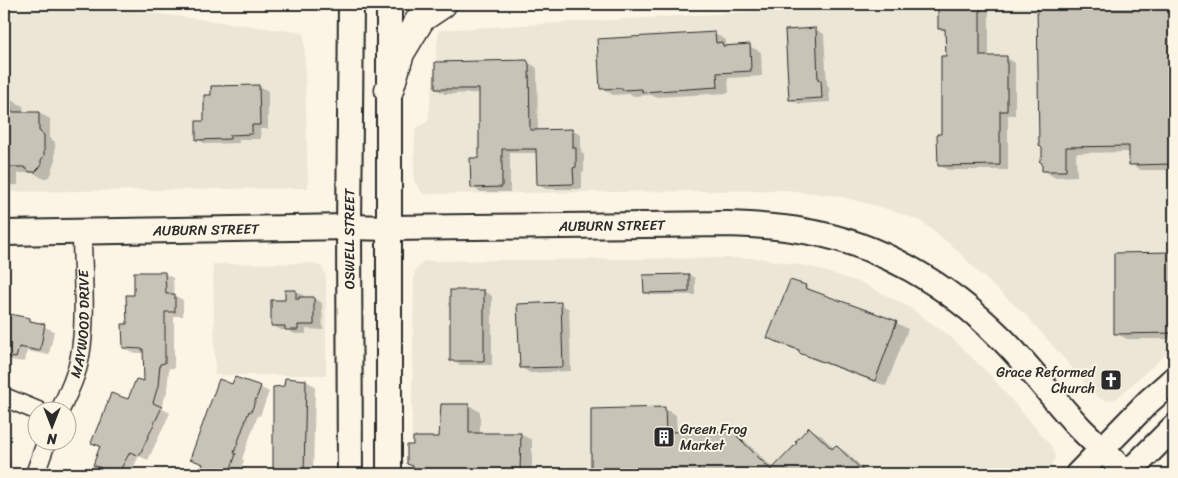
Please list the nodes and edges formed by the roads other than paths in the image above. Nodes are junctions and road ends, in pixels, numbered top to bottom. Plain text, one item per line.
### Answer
1 (350, 4) edge
2 (389, 4) edge
3 (442, 4) edge
4 (389, 90) junction
5 (349, 227) junction
6 (389, 228) junction
7 (82, 232) junction
8 (4, 233) edge
9 (1174, 379) edge
10 (4, 397) edge
11 (64, 400) edge
12 (28, 407) edge
13 (1174, 427) edge
14 (1103, 449) junction
15 (43, 450) edge
16 (35, 474) edge
17 (350, 474) edge
18 (389, 474) edge
19 (1078, 474) edge
20 (1127, 474) edge

1 - 5 main road, OSWELL STREET
2 - 4 main road
3 - 4 highway
4 - 6 main road
5 - 6 main road, AUBURN STREET
5 - 7 main road, AUBURN STREET
5 - 17 main road, OSWELL STREET
6 - 14 main road, AUBURN STREET
6 - 18 main road
7 - 8 main road, AUBURN STREET
7 - 11 street, MAYWOOD DRIVE
9 - 14 main road
10 - 12 street
13 - 20 main road
14 - 19 main road
14 - 20 main road, AUBURN STREET
15 - 16 street

